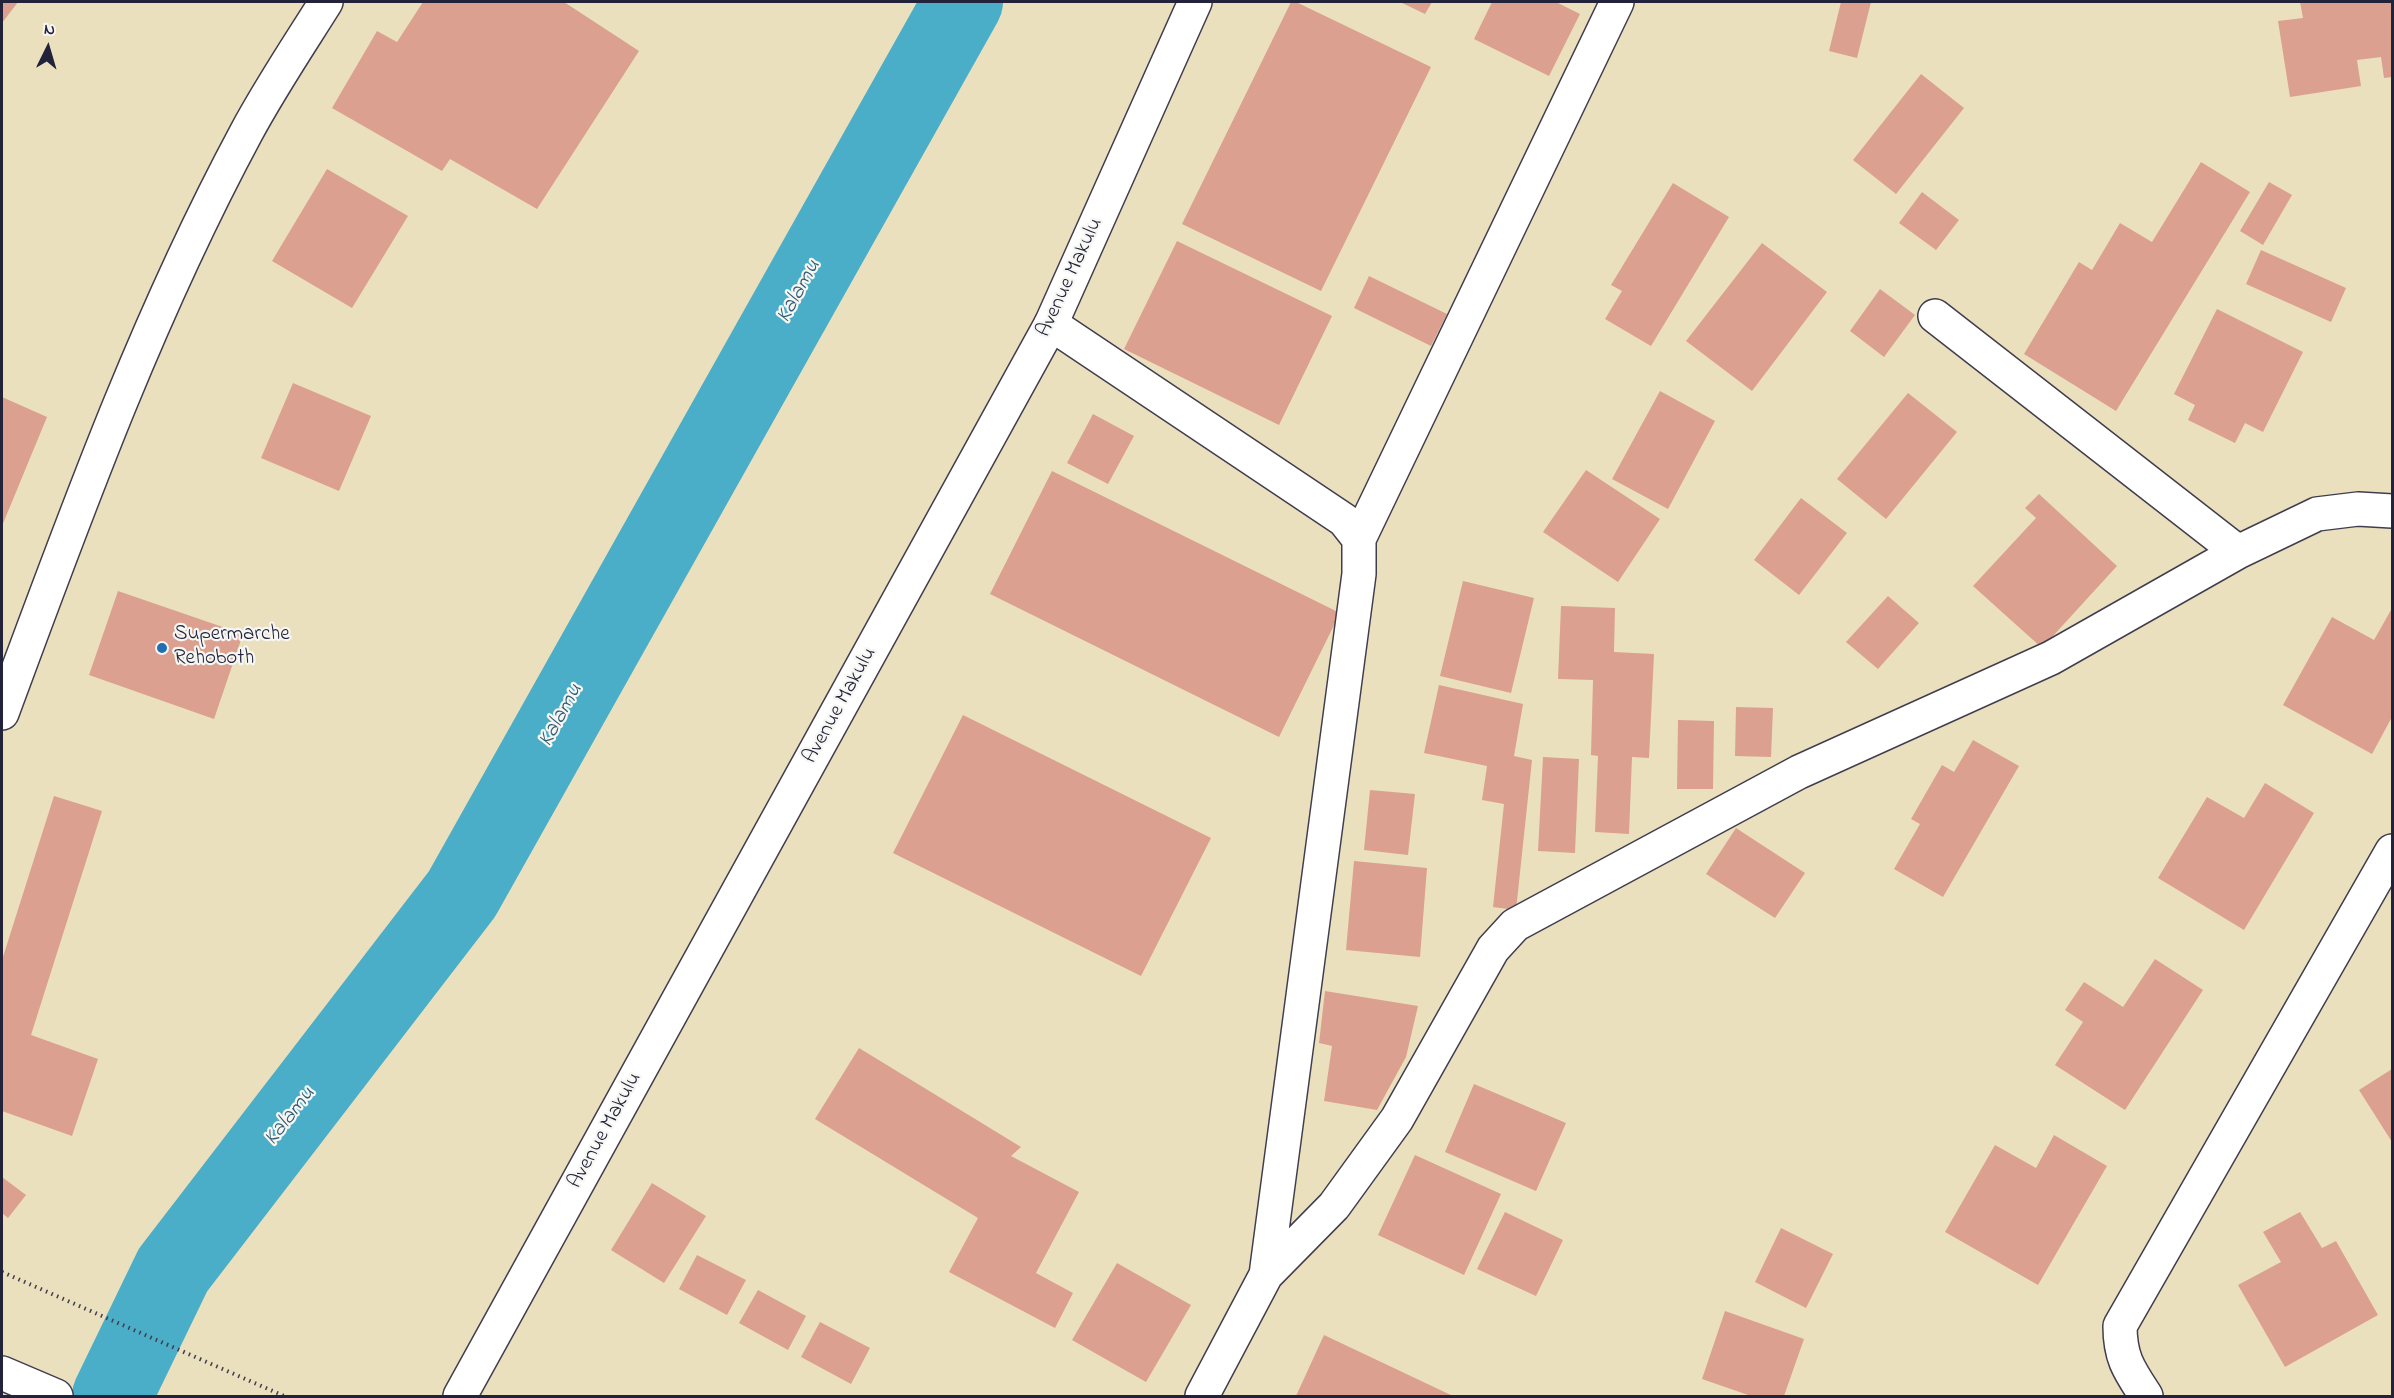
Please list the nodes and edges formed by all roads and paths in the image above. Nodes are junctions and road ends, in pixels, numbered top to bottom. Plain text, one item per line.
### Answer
1 (326, 2) edge
2 (1195, 2) edge
3 (1617, 2) edge
4 (1935, 316) dead end
5 (1051, 324) junction
6 (2392, 511) edge
7 (1359, 539) junction
8 (2238, 552) junction
9 (2, 713) edge
10 (2392, 851) edge
11 (2, 1272) edge
12 (1266, 1275) junction
13 (2, 1373) edge
14 (56, 1396) edge
15 (284, 1396) edge
16 (460, 1396) edge
17 (1202, 1396) edge
18 (2146, 1396) edge

1 - 9 main road
2 - 5 main road, Avenue Makulu
3 - 7 main road
4 - 8 main road
5 - 7 main road
5 - 16 main road, Avenue Makulu
6 - 8 main road
7 - 12 main road
8 - 12 main road
10 - 18 main road
11 - 15 path
12 - 17 main road
13 - 14 main road

